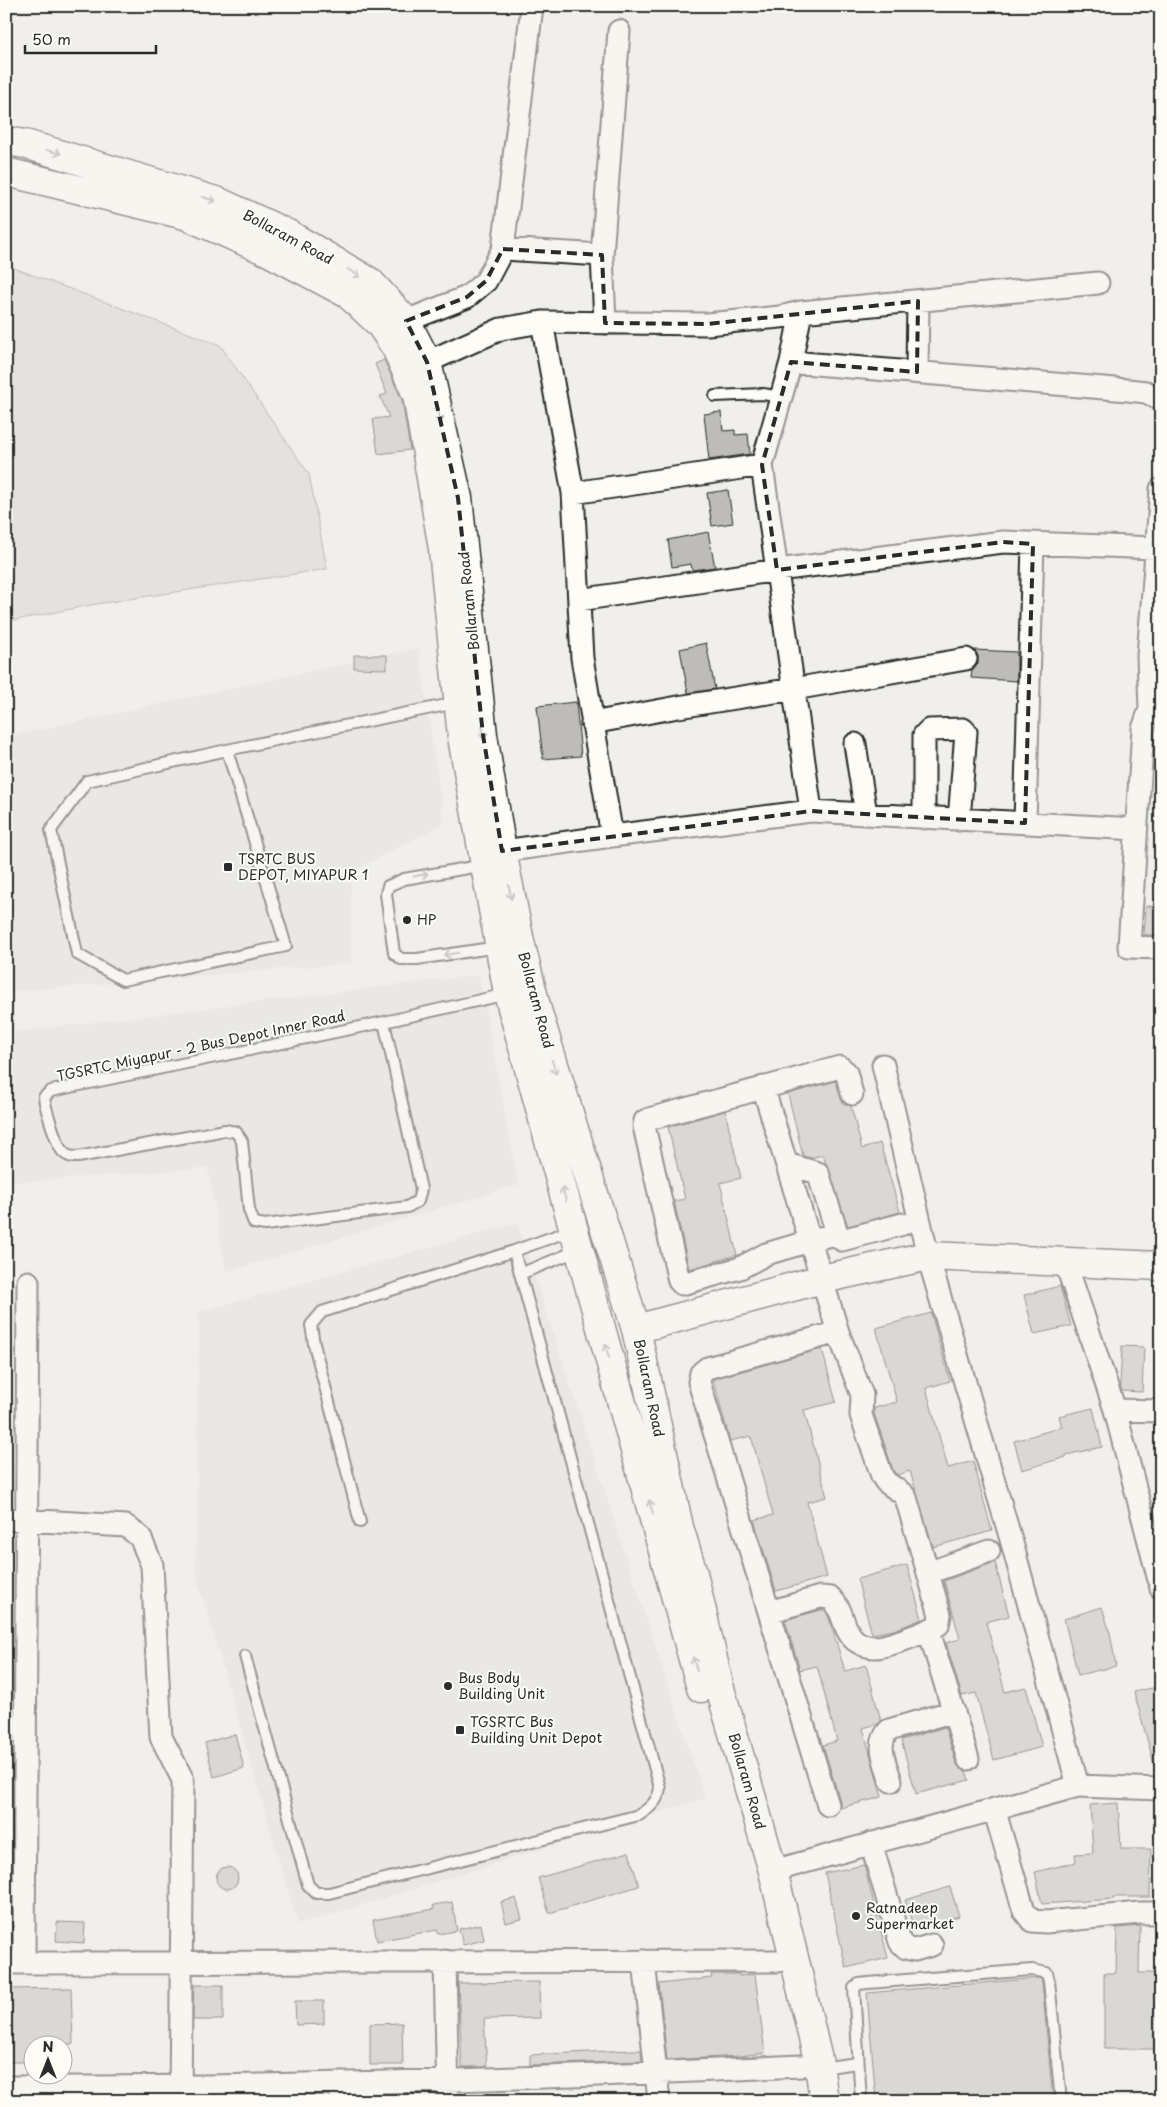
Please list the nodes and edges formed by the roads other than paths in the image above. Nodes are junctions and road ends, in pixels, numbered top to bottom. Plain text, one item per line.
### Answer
1 (532, 6) edge
2 (619, 31) dead end
3 (6, 141) edge
4 (6, 172) edge
5 (503, 249) junction
6 (602, 255) junction
7 (1098, 283) dead end
8 (918, 301) junction
9 (801, 312) junction
10 (406, 321) junction
11 (542, 322) junction
12 (605, 323) junction
13 (427, 362) junction
14 (791, 362) junction
15 (917, 372) junction
16 (715, 396) dead end
17 (781, 397) junction
18 (1161, 400) edge
19 (762, 465) junction
20 (1161, 489) edge
21 (573, 493) junction
22 (1032, 544) junction
23 (1155, 548) junction
24 (777, 570) junction
25 (1157, 587) edge
26 (580, 600) junction
27 (966, 659) dead end
28 (794, 689) junction
29 (469, 701) junction
30 (1155, 709) edge
31 (592, 723) junction
32 (855, 744) dead end
33 (227, 750) junction
34 (811, 811) junction
35 (866, 814) junction
36 (924, 818) junction
37 (959, 820) junction
38 (1025, 823) junction
39 (1136, 829) junction
40 (612, 836) junction
41 (494, 858) junction
42 (499, 946) junction
43 (1161, 948) edge
44 (508, 993) junction
45 (384, 1022) junction
46 (883, 1065) dead end
47 (764, 1087) junction
48 (852, 1094) dead end
49 (787, 1164) junction
50 (903, 1224) dead end
51 (836, 1233) junction
52 (577, 1240) junction
53 (811, 1242) junction
54 (514, 1251) junction
55 (928, 1256) junction
56 (1065, 1261) junction
57 (1161, 1266) edge
58 (520, 1274) junction
59 (822, 1279) junction
60 (28, 1282) dead end
61 (636, 1330) junction
62 (838, 1332) junction
63 (1115, 1410) junction
64 (1161, 1411) edge
65 (16, 1520) edge
66 (360, 1522) dead end
67 (989, 1551) dead end
68 (928, 1573) junction
69 (1161, 1588) edge
70 (769, 1612) junction
71 (929, 1631) junction
72 (16, 1650) edge
73 (245, 1656) dead end
74 (954, 1711) junction
75 (968, 1759) dead end
76 (892, 1781) dead end
77 (1078, 1786) junction
78 (1161, 1790) edge
79 (828, 1805) dead end
80 (994, 1809) junction
81 (871, 1843) junction
82 (773, 1871) junction
83 (1161, 1913) edge
84 (932, 1945) dead end
85 (644, 1960) junction
86 (444, 1961) junction
87 (778, 1961) junction
88 (181, 1962) junction
89 (15, 1963) edge
90 (857, 2063) junction
91 (810, 2067) junction
92 (657, 2073) junction
93 (6, 2087) edge
94 (448, 2091) edge
95 (341, 2092) edge
96 (180, 2094) edge
97 (659, 2101) edge
98 (806, 2101) edge
99 (824, 2101) edge
100 (861, 2101) edge
101 (1061, 2101) edge

1 - 5 street
2 - 6 street
3 -> 10 main road, Bollaram Road
4 - 29 main road, Bollaram Road
5 - 6 street
5 - 10 street
6 - 12 street
7 - 8 street
8 - 9 street
8 - 15 street
9 - 12 street
9 - 14 street
10 - 13 main road, Bollaram Road
11 - 12 street
11 - 13 street
11 - 21 street
13 -> 29 main road, Bollaram Road
14 - 15 street
14 - 17 street
15 - 18 street
16 - 17 lane
17 - 19 street
19 - 21 street
19 - 24 street
20 - 23 street
21 - 26 street
22 - 23 street
22 - 24 street
22 - 38 street
23 - 25 street
24 - 26 street
24 - 28 street
25 - 30 street
26 - 31 street
27 - 28 street
28 - 31 street
28 - 34 street
29 - 33 lane
29 - 41 main road, Bollaram Road
30 - 39 street
31 - 40 street
32 - 35 street
33 - 33 lane
34 - 35 street
34 - 40 street
35 - 36 street
36 - 37 street
36 - 37 street
37 - 38 street
38 - 39 street
39 - 43 street
40 - 41 street
41 - 42 main road, Bollaram Road
42 -> 41 lane
41 -> 61 main road, Bollaram Road
42 - 44 main road, Bollaram Road
44 - 45 lane, TGSRTC Miyapur - 2 Bus Depot Inner Road
52 -> 44 main road, Bollaram Road
45 - 45 lane, TGSRTC Miyapur - 2 Bus Depot Inner Road
46 - 55 street
47 - 48 street
47 - 49 street
47 - 53 street
49 - 51 street
49 - 53 street
50 - 51 street
51 - 53 street
52 - 54 lane
52 - 58 lane
87 -> 52 main road, Bollaram Road
53 - 59 street
54 - 58 lane
54 - 66 lane
55 - 56 main road
55 - 59 main road
55 - 77 street
56 - 57 main road
56 - 63 street
58 - 73 lane
59 - 61 main road
59 - 62 street
60 - 65 street
61 - 82 main road, Bollaram Road
62 - 68 street
62 - 70 street
63 - 64 street
63 - 69 street
65 - 72 street
65 - 88 street
67 - 68 street
68 - 71 street
70 - 71 street
70 - 79 street
71 - 74 street
72 - 89 street
74 - 75 street
74 - 76 street
77 - 78 street
77 - 80 street
80 - 81 street
80 - 83 street
81 - 82 street
81 - 84 street
82 - 91 main road, Bollaram Road
85 - 86 street
85 - 87 street
85 - 92 street
86 - 88 street
86 - 94 street
87 - 91 main road, Bollaram Road
88 - 89 street
88 - 96 street
90 - 91 lane
90 - 100 lane
90 - 101 lane
91 - 92 street
91 - 98 main road, Bollaram Road
91 - 99 main road, Bollaram Road
92 - 94 street
92 - 97 street
93 - 96 street
94 - 95 street
95 - 96 street

